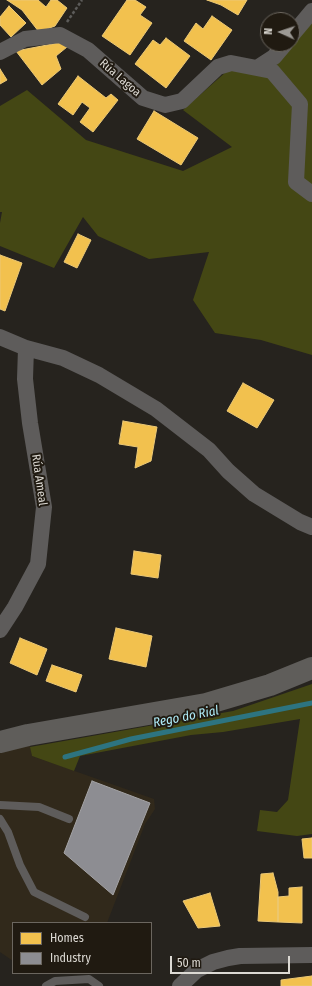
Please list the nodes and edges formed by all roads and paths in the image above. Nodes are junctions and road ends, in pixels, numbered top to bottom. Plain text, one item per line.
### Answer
1 (82, 0) edge
2 (312, 11) edge
3 (300, 25) edge
4 (60, 35) junction
5 (0, 52) edge
6 (279, 52) edge
7 (257, 68) junction
8 (312, 194) edge
9 (0, 337) edge
10 (26, 348) junction
11 (312, 527) edge
12 (0, 630) edge
13 (312, 668) edge
14 (0, 740) edge
15 (0, 805) edge
16 (0, 819) edge
17 (69, 819) dead end
18 (85, 917) dead end
19 (312, 954) edge
20 (46, 986) edge
21 (99, 986) edge
22 (180, 986) edge

1 - 4 path
2 - 3 street
4 - 5 street
4 - 7 street, Rúa Lagoa
6 - 7 street
7 - 8 street, Rúa Lagoa
9 - 10 street
10 - 11 street
10 - 12 street, Rúa Ameal
13 - 14 main road
15 - 17 lane
16 - 18 lane
19 - 22 street
20 - 21 lane

